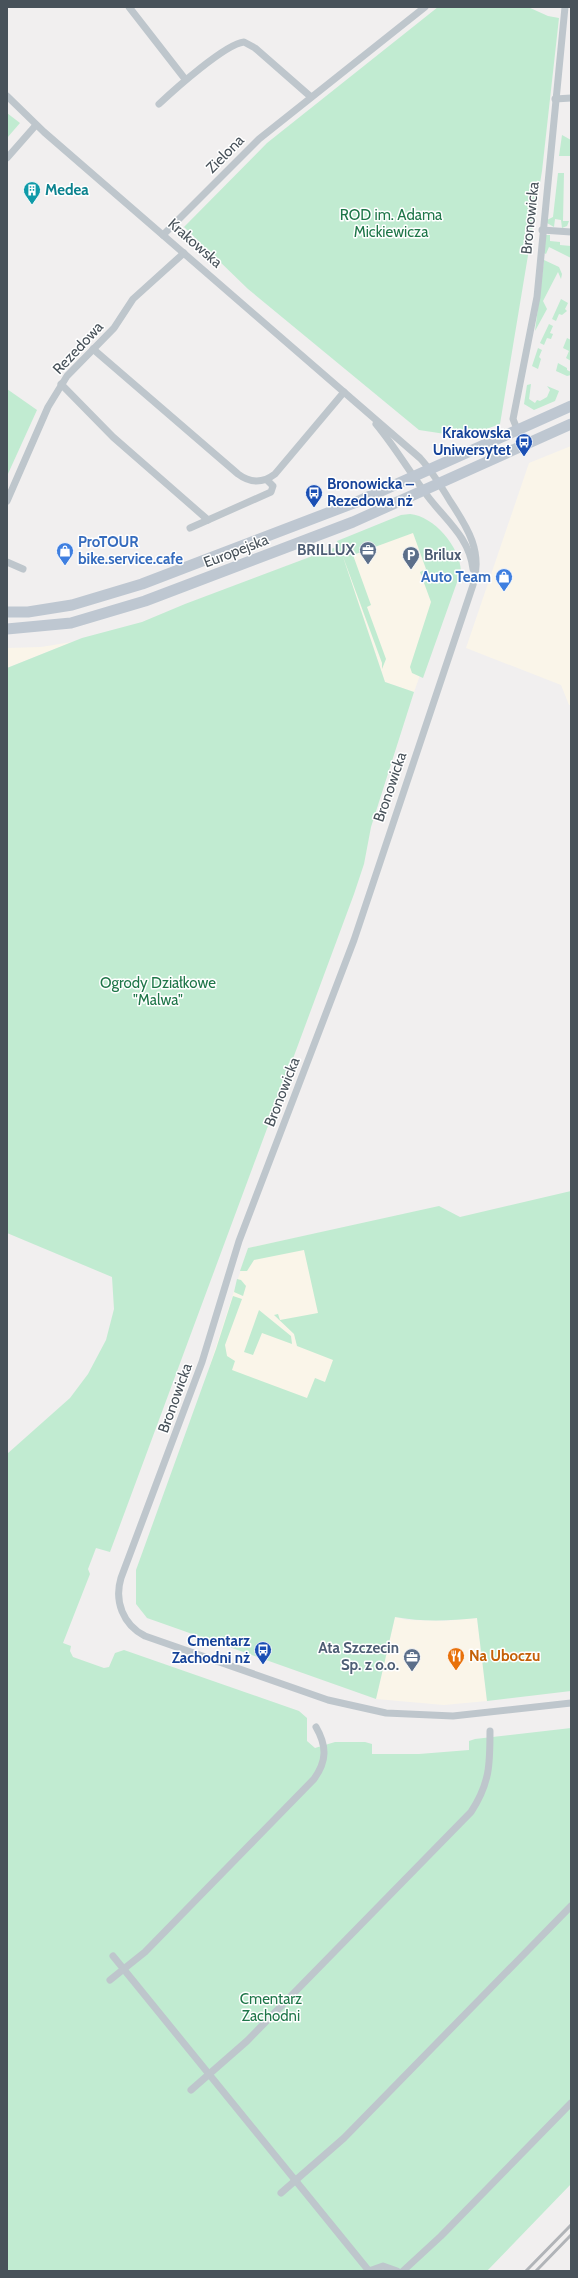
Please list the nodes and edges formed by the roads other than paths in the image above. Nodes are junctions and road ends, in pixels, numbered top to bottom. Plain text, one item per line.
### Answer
1 (128, 7) edge
2 (425, 7) edge
3 (565, 7) edge
4 (185, 79) junction
5 (7, 96) edge
6 (311, 97) junction
7 (571, 98) edge
8 (556, 99) junction
9 (159, 104) dead end
10 (36, 125) junction
11 (7, 158) edge
12 (542, 230) junction
13 (571, 232) edge
14 (163, 235) junction
15 (184, 252) junction
16 (93, 349) junction
17 (61, 384) junction
18 (344, 392) junction
19 (571, 406) edge
20 (365, 411) junction
21 (571, 424) edge
22 (517, 429) junction
23 (429, 469) junction
24 (415, 476) junction
25 (267, 480) junction
26 (439, 483) junction
27 (424, 491) junction
28 (7, 500) edge
29 (208, 520) junction
30 (190, 528) dead end
31 (7, 562) edge
32 (24, 569) dead end
33 (469, 594) junction
34 (7, 612) edge
35 (7, 629) edge
36 (571, 1703) edge
37 (316, 1727) dead end
38 (490, 1731) dead end
39 (571, 1906) edge
40 (113, 1956) dead end
41 (124, 1970) junction
42 (110, 1980) dead end
43 (209, 2075) junction
44 (191, 2090) dead end
45 (571, 2103) edge
46 (296, 2180) junction
47 (281, 2193) dead end
48 (369, 2271) edge
49 (397, 2271) edge
50 (403, 2271) edge

1 - 4 street
2 - 6 street, Zielona
3 - 8 street, Bronowicka
4 - 6 street
4 - 9 street
5 - 10 street, Krakowska
6 - 14 street, Zielona
7 - 8 street
8 - 12 street, Bronowicka
10 - 11 street
10 - 14 street, Krakowska
12 - 13 street
12 - 22 street, Bronowicka
14 - 15 street, Krakowska
15 - 16 street, Rezedowa
15 - 18 street, Krakowska
16 - 17 street, Rezedowa
16 - 25 street
17 - 28 street, Rezedowa
17 - 29 street
18 - 20 street, Krakowska
18 - 25 street
19 - 22 main road
20 - 23 street, Krakowska
20 - 24 street, Krakowska
21 - 26 main road
22 - 23 main road
23 - 24 main road
23 - 26 street, Krakowska
24 - 27 street, Krakowska
24 - 34 main road, Europejska
25 - 29 street
26 - 27 main road
26 - 33 street, Bronowicka
27 - 33 street, Bronowicka
27 - 35 main road, Europejska
29 - 30 street
31 - 32 street
33 - 36 street, Bronowicka
37 - 41 street
38 - 43 street
39 - 46 street
40 - 41 street
41 - 42 street
41 - 43 street
43 - 44 street
43 - 46 street
45 - 50 street
46 - 47 street
46 - 48 street
48 - 49 street

